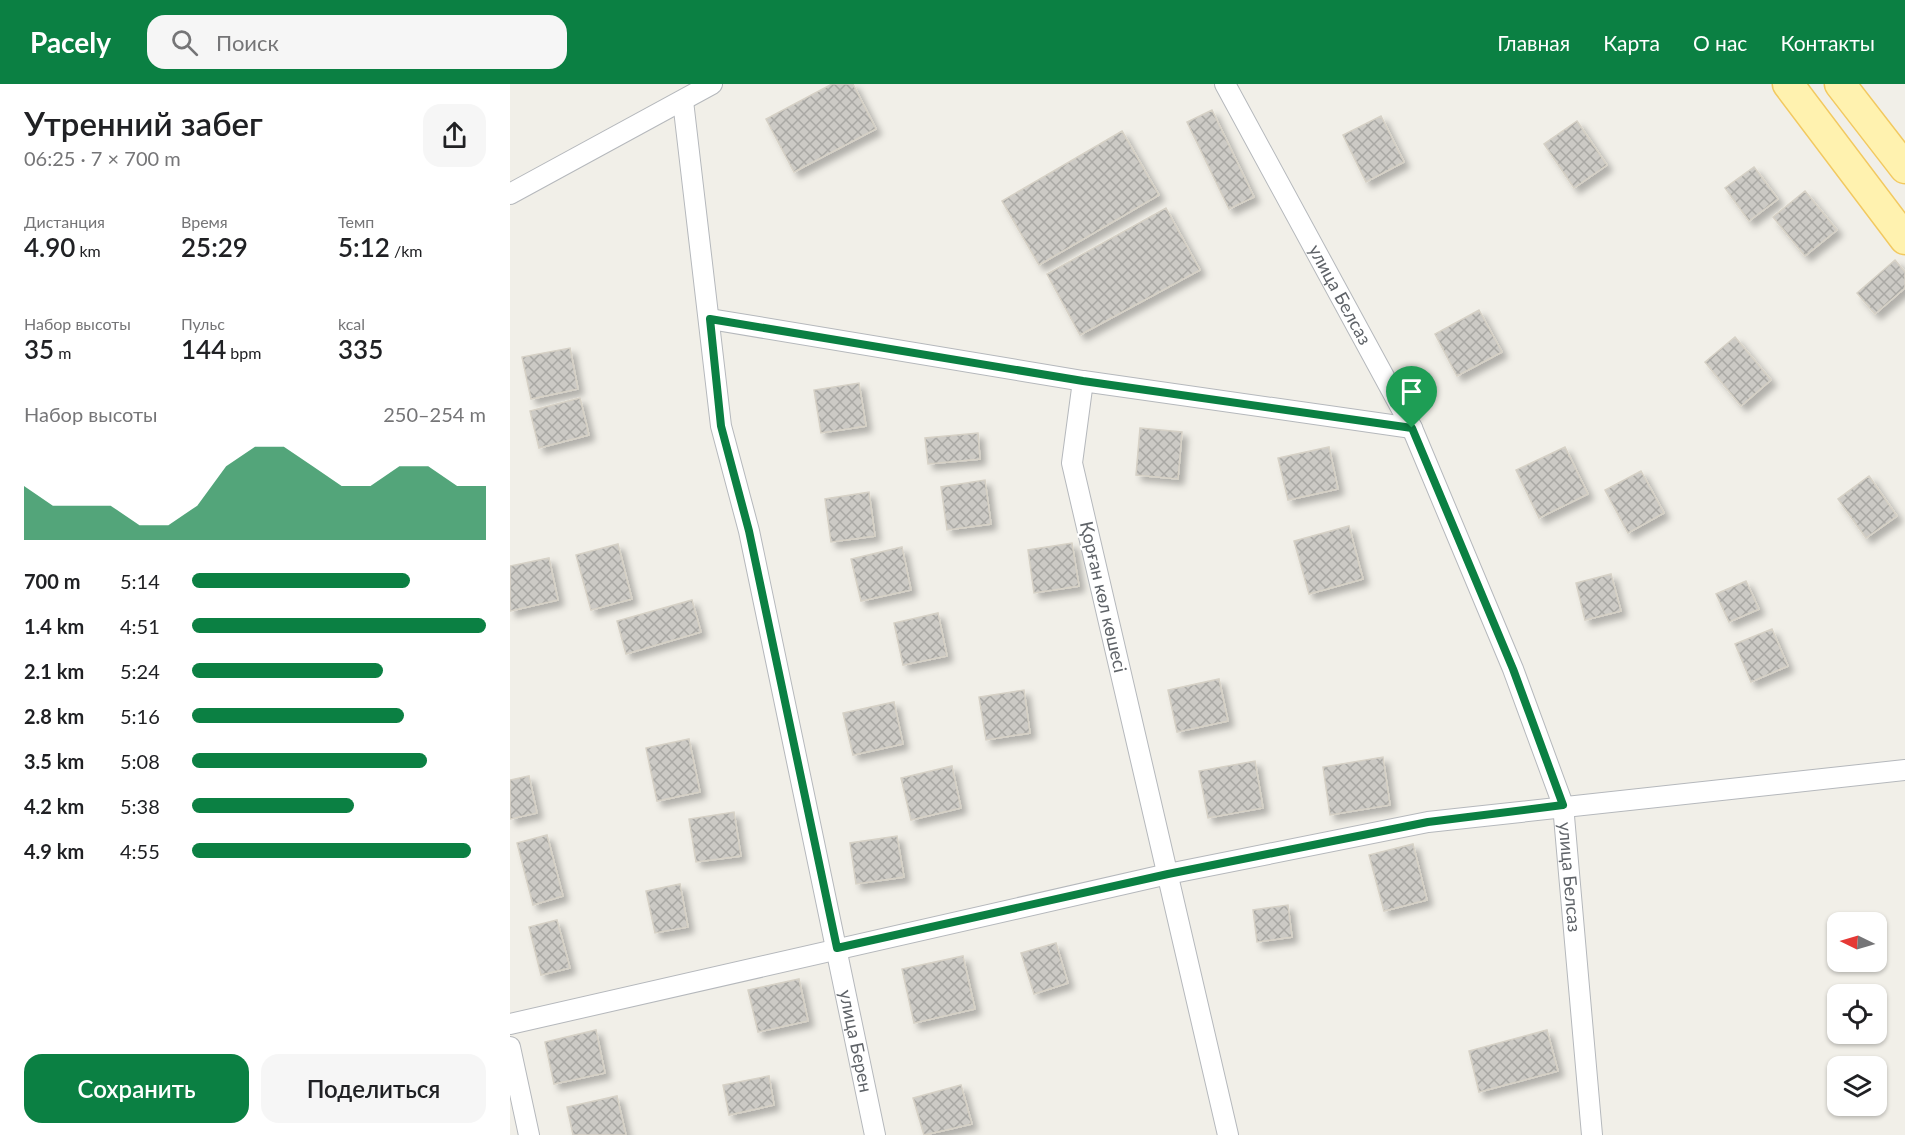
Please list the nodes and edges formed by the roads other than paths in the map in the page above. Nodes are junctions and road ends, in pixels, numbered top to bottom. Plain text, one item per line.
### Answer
1 (712, 84) edge
2 (1225, 84) edge
3 (1788, 84) edge
4 (1840, 84) edge
5 (683, 101) junction
6 (1905, 168) edge
7 (510, 194) edge
8 (1905, 239) edge
9 (710, 319) junction
10 (1083, 381) junction
11 (1412, 428) junction
12 (1905, 770) edge
13 (1563, 805) junction
14 (1168, 874) junction
15 (837, 948) junction
16 (510, 1023) edge
17 (510, 1047) edge
18 (529, 1135) edge
19 (875, 1135) edge
20 (1228, 1135) edge
21 (1592, 1135) edge

1 - 5 street
2 - 11 street, улица Белсаз
3 - 8 main road
4 - 6 main road
5 - 7 street
5 - 9 street, улица Берен
9 - 10 street
9 - 15 street, улица Берен
10 - 11 street
10 - 14 street, Қорған көл көшесі
11 - 13 street, улица Белсаз
12 - 13 street
13 - 14 street
13 - 21 street, улица Белсаз
14 - 15 street
14 - 20 street, Қорған көл көшесі
15 - 16 street
15 - 19 street, улица Берен
17 - 18 street

